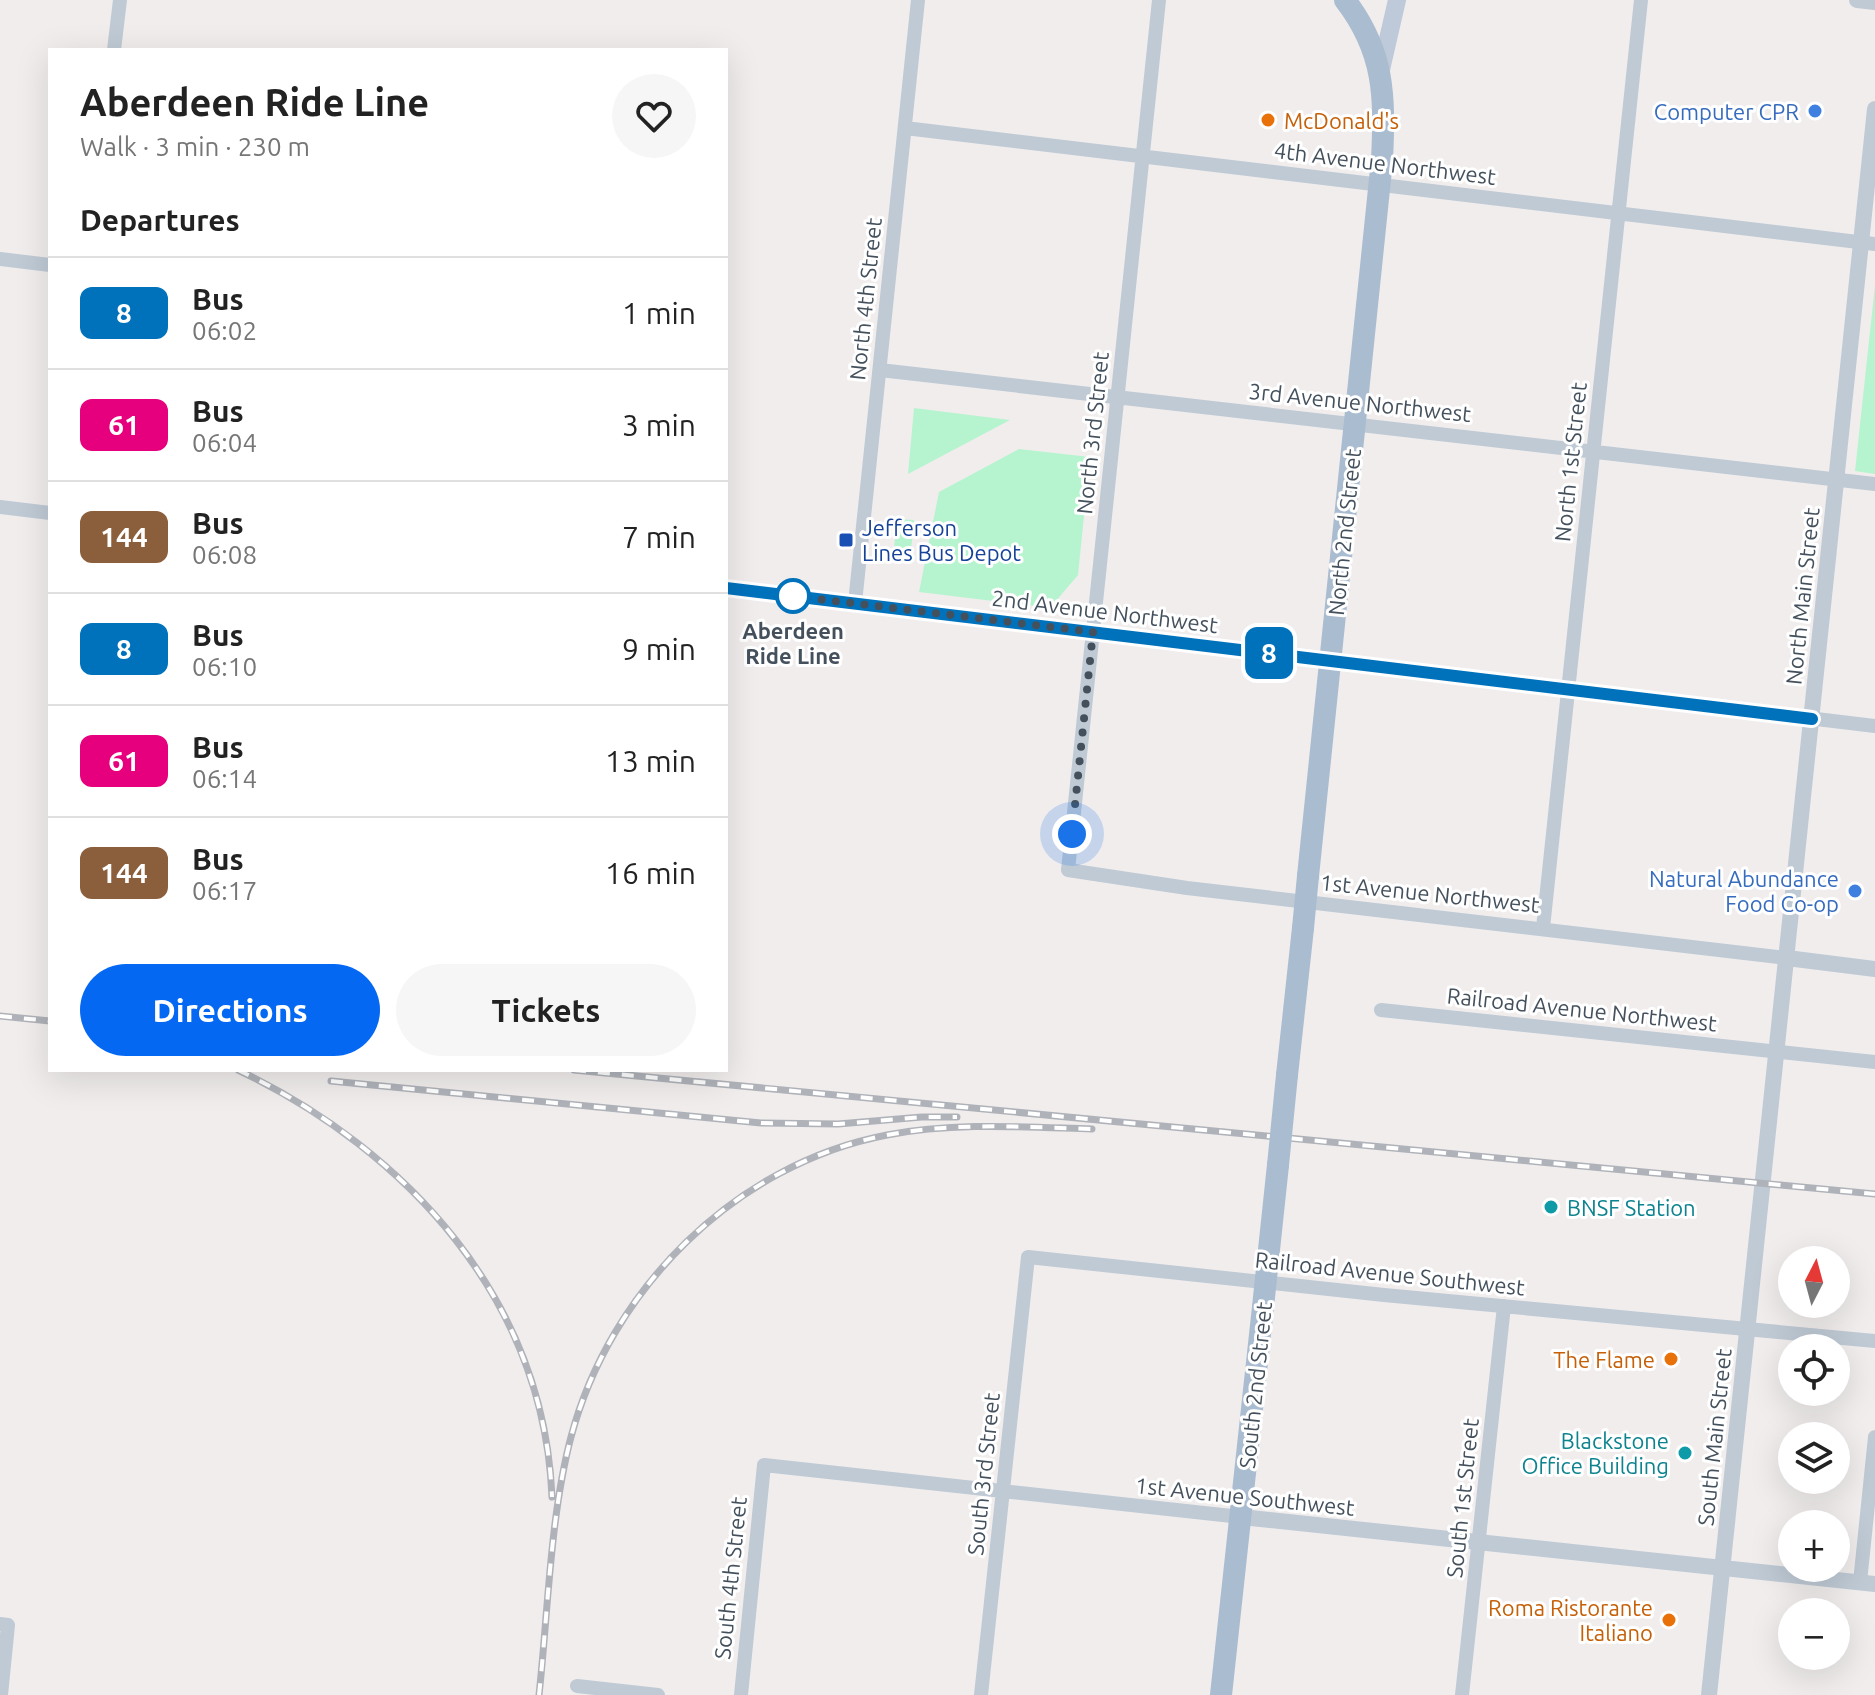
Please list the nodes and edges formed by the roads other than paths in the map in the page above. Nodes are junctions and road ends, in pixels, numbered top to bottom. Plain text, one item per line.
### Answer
1 (120, 0) edge
2 (918, 0) edge
3 (1159, 0) edge
4 (1397, 0) edge
5 (1641, 0) edge
6 (1857, 0) edge
7 (1351, 2) edge
8 (1875, 2) edge
9 (114, 48) edge
10 (1380, 74) junction
11 (1875, 109) edge
12 (905, 128) junction
13 (1142, 156) junction
14 (1379, 185) junction
15 (1619, 212) junction
16 (1868, 243) edge
17 (0, 259) edge
18 (48, 265) edge
19 (880, 370) junction
20 (1118, 397) junction
21 (1356, 423) junction
22 (1593, 450) junction
23 (1836, 479) junction
24 (1875, 484) edge
25 (0, 507) edge
26 (48, 513) edge
27 (728, 588) edge
28 (855, 603) junction
29 (1093, 632) junction
30 (1330, 661) junction
31 (1568, 689) junction
32 (1812, 719) junction
33 (1875, 726) edge
34 (1068, 870) joint
35 (1543, 928) junction
36 (1787, 958) junction
37 (1875, 969) edge
38 (1381, 1010) dead end
39 (1777, 1052) junction
40 (1875, 1062) edge
41 (1287, 1075) joint
42 (1763, 1184) joint
43 (1028, 1257) joint
44 (1504, 1306) junction
45 (1748, 1330) junction
46 (1875, 1341) edge
47 (1875, 1437) edge
48 (764, 1465) joint
49 (1003, 1492) junction
50 (1241, 1517) junction
51 (1479, 1543) junction
52 (1723, 1568) junction
53 (1868, 1583) edge
54 (4, 1624) edge
55 (577, 1686) dead end
56 (1, 1695) edge
57 (658, 1695) edge
58 (741, 1695) edge
59 (981, 1695) edge
60 (1221, 1695) edge
61 (1462, 1695) edge
62 (1709, 1695) edge

1 - 9 street
2 - 12 street, North 4th Street
3 - 13 street, North 3rd Street
4 - 10 main road
5 - 15 street, North 1st Street
6 - 8 street
7 - 10 main road, North 2nd Street
10 - 14 main road, North 2nd Street
11 - 16 street, North Main Street
12 - 13 street, 4th Avenue Northwest
12 - 19 street, North 4th Street
13 - 14 street, 4th Avenue Northwest
13 - 20 street, North 3rd Street
14 - 15 street, 4th Avenue Northwest
14 - 21 main road, North 2nd Street
15 - 16 street, 4th Avenue Northwest
15 - 22 street, North 1st Street
16 - 23 street, North Main Street
17 - 18 street
19 - 20 street, 3rd Avenue Northwest
19 - 28 street, North 4th Street
20 - 21 street, 3rd Avenue Northwest
20 - 29 street, North 3rd Street
21 - 22 street, 3rd Avenue Northwest
21 - 30 main road, North 2nd Street
22 - 23 street, 3rd Avenue Northwest
22 - 31 street, North 1st Street
23 - 24 street, 3rd Avenue Northwest
23 - 32 street, North Main Street
25 - 26 street
27 - 28 street, 2nd Avenue Northwest
28 - 29 street, 2nd Avenue Northwest
29 - 30 street, 2nd Avenue Northwest
29 - 34 street, North 3rd Street
30 - 31 street, 2nd Avenue Northwest
30 - 41 main road, North 2nd Street, bridge
31 - 32 street, 2nd Avenue Northwest
31 - 35 street, North 1st Street
32 - 33 street, 2nd Avenue Northwest
32 - 36 street, North Main Street
34 - 35 street, 1st Avenue Northwest
35 - 36 street, 1st Avenue Northwest
36 - 37 street
36 - 39 street, North Main Street
38 - 39 street, Railroad Avenue Northwest
39 - 40 street, Railroad Avenue Northwest
39 - 42 street, North Main Street
41 - 50 main road, South 2nd Street, bridge
42 - 45 street, South Main Street
43 - 44 street, Railroad Avenue Southwest
43 - 49 street, South 3rd Street
44 - 45 street, Railroad Avenue Southwest
44 - 51 street, South 1st Street
45 - 46 street, Railroad Avenue Southwest
45 - 52 street, South Main Street
47 - 53 street
48 - 49 street, 1st Avenue Southwest
48 - 58 street, South 4th Street
49 - 50 street, 1st Avenue Southwest
49 - 59 street, South 3rd Street
50 - 51 street, 1st Avenue Southwest
50 - 60 main road, South 2nd Street
51 - 52 street, 1st Avenue Southwest
51 - 61 street, South 1st Street
52 - 53 street, 1st Avenue Southwest
52 - 62 street, South Main Street
54 - 56 street
55 - 57 street

